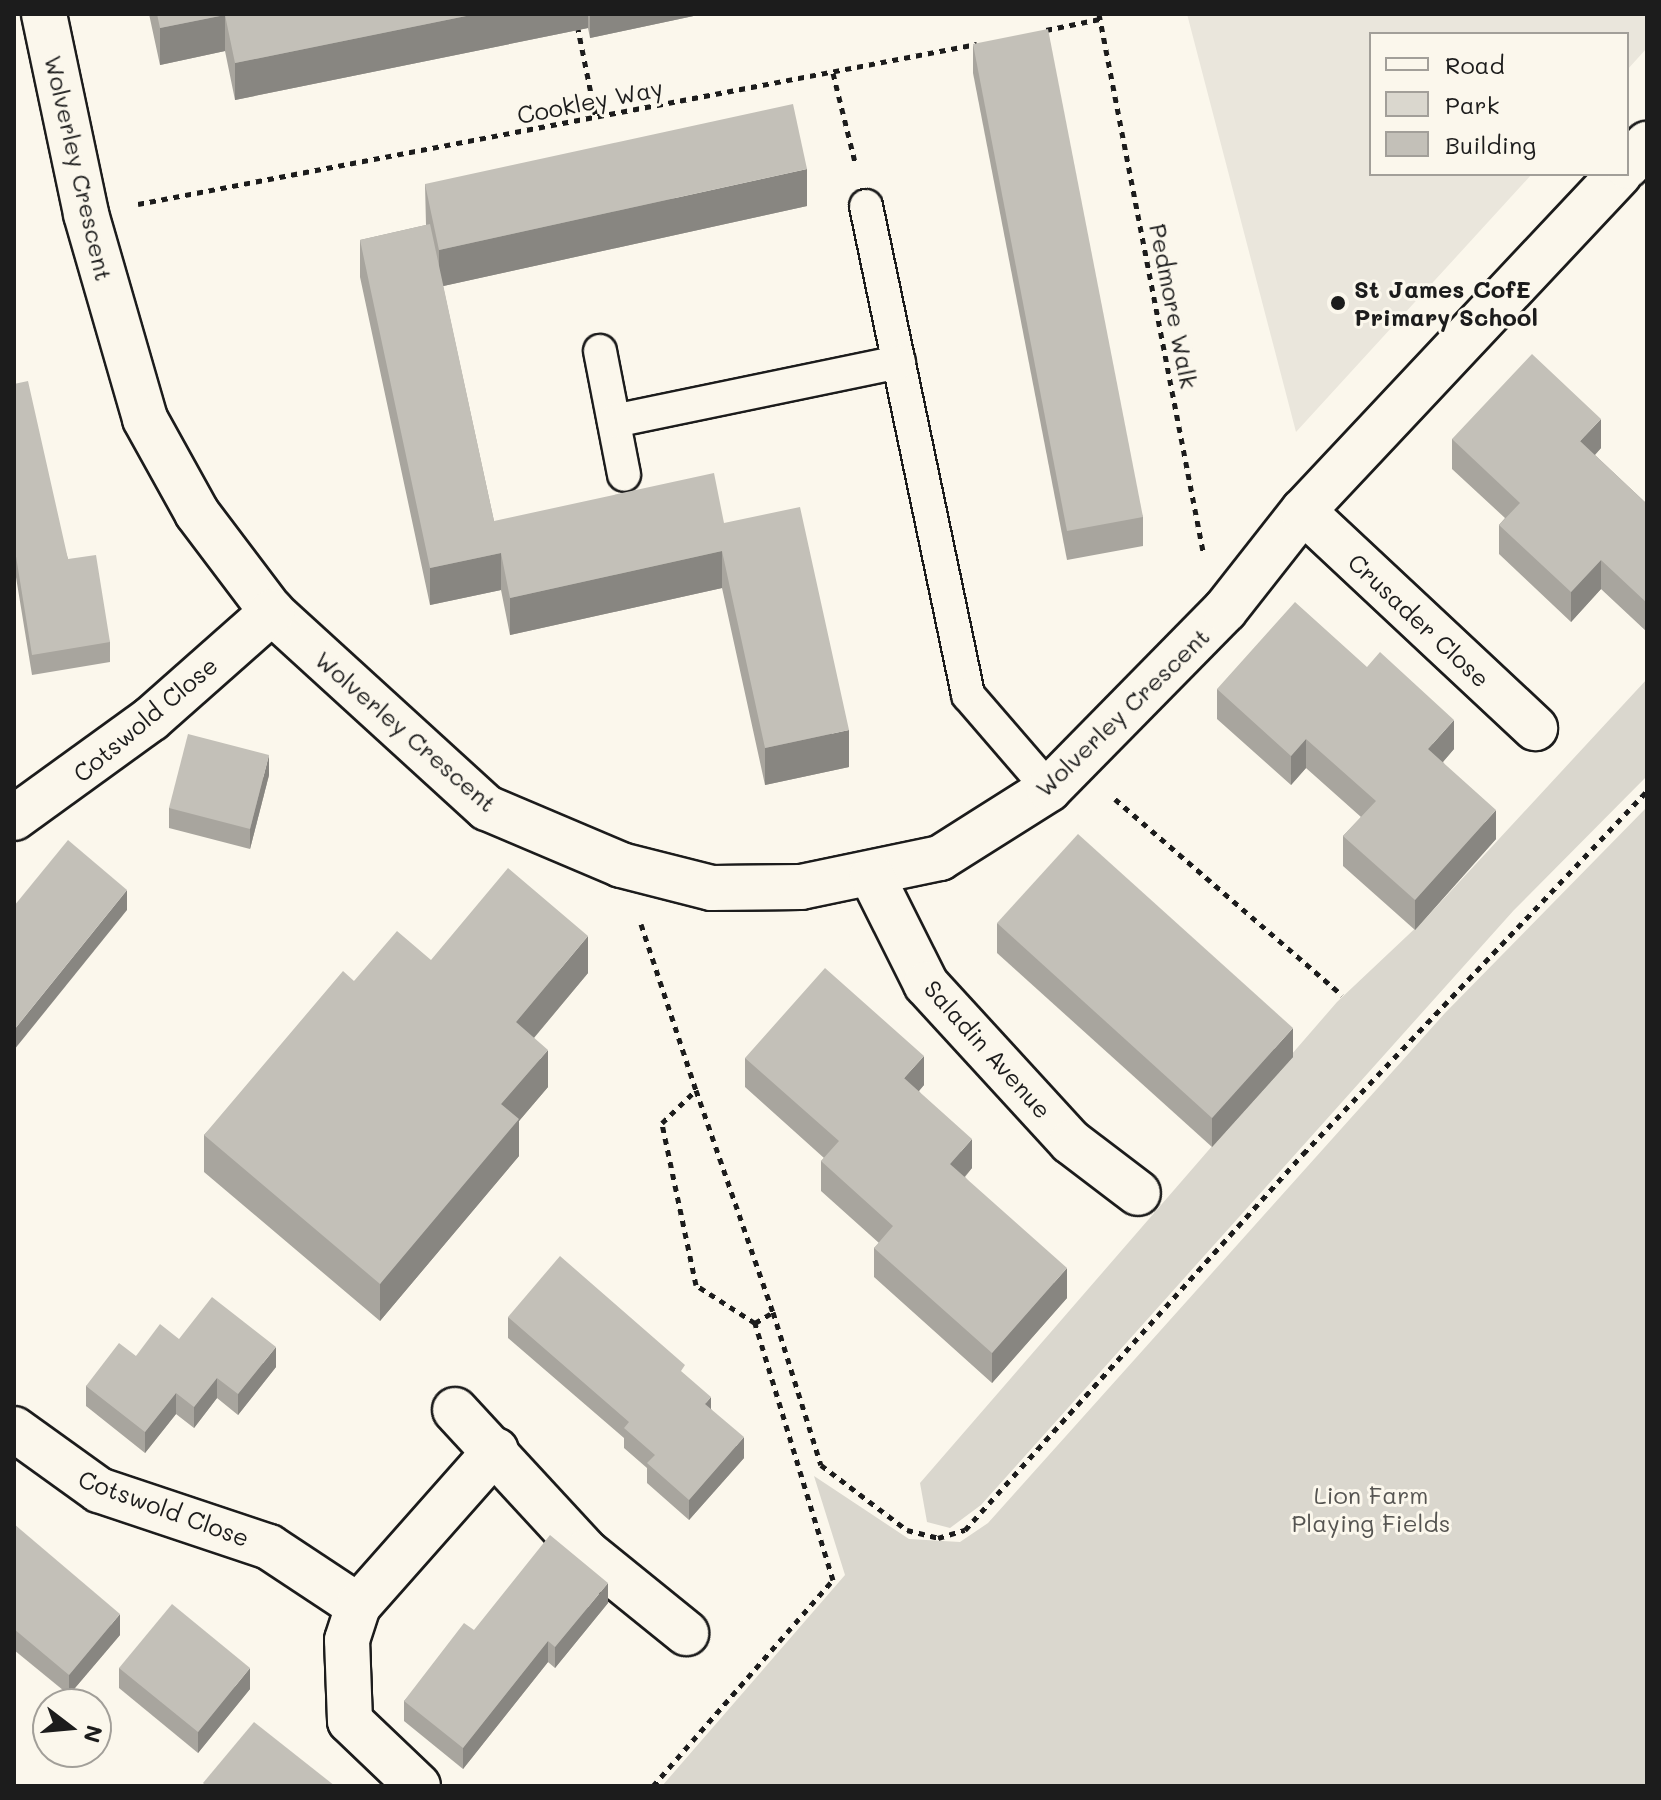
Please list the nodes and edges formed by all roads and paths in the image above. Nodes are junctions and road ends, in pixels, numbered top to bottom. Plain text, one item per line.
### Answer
1 (44, 14) edge
2 (575, 14) edge
3 (1099, 17) edge
4 (1041, 31) edge
5 (981, 43) edge
6 (833, 73) junction
7 (596, 118) junction
8 (1647, 144) edge
9 (1629, 164) edge
10 (1617, 176) edge
11 (866, 206) joint
12 (86, 214) junction
13 (600, 351) dead end
14 (899, 362) junction
15 (614, 421) junction
16 (624, 475) dead end
17 (1303, 511) junction
18 (1241, 591) junction
19 (272, 612) junction
20 (1535, 728) dead end
21 (1062, 776) junction
22 (1647, 791) edge
23 (14, 818) edge
24 (621, 865) junction
25 (872, 876) junction
26 (1342, 995) dead end
27 (696, 1090) junction
28 (1138, 1193) dead end
29 (773, 1312) junction
30 (755, 1323) junction
31 (455, 1410) dead end
32 (14, 1429) edge
33 (510, 1466) junction
34 (358, 1606) junction
35 (686, 1633) dead end
36 (418, 1786) edge
37 (653, 1786) edge

1 - 12 street, Wolverley Crescent
2 - 7 path
3 - 4 path
3 - 18 path, Pedmore Walk
5 - 6 path, Cookley Way
6 - 7 path, Cookley Way
6 - 11 path
7 - 12 path, Cookley Way
8 - 9 street
10 - 17 street, Wolverley Crescent
11 - 14 lane
12 - 19 street, Wolverley Crescent
13 - 15 lane
14 - 15 lane
14 - 21 lane
15 - 16 lane
17 - 18 street, Wolverley Crescent
17 - 20 street, Crusader Close
18 - 21 street, Wolverley Crescent
19 - 23 street, Cotswold Close
19 - 24 street, Wolverley Crescent
21 - 25 street, Wolverley Crescent
21 - 26 path
22 - 29 path
24 - 25 street, Wolverley Crescent
24 - 27 path
25 - 28 street, Saladin Avenue
27 - 29 path
27 - 30 path
29 - 30 path
30 - 37 path
31 - 33 street
32 - 34 street, Cotswold Close
33 - 34 street
33 - 35 street
34 - 36 street

